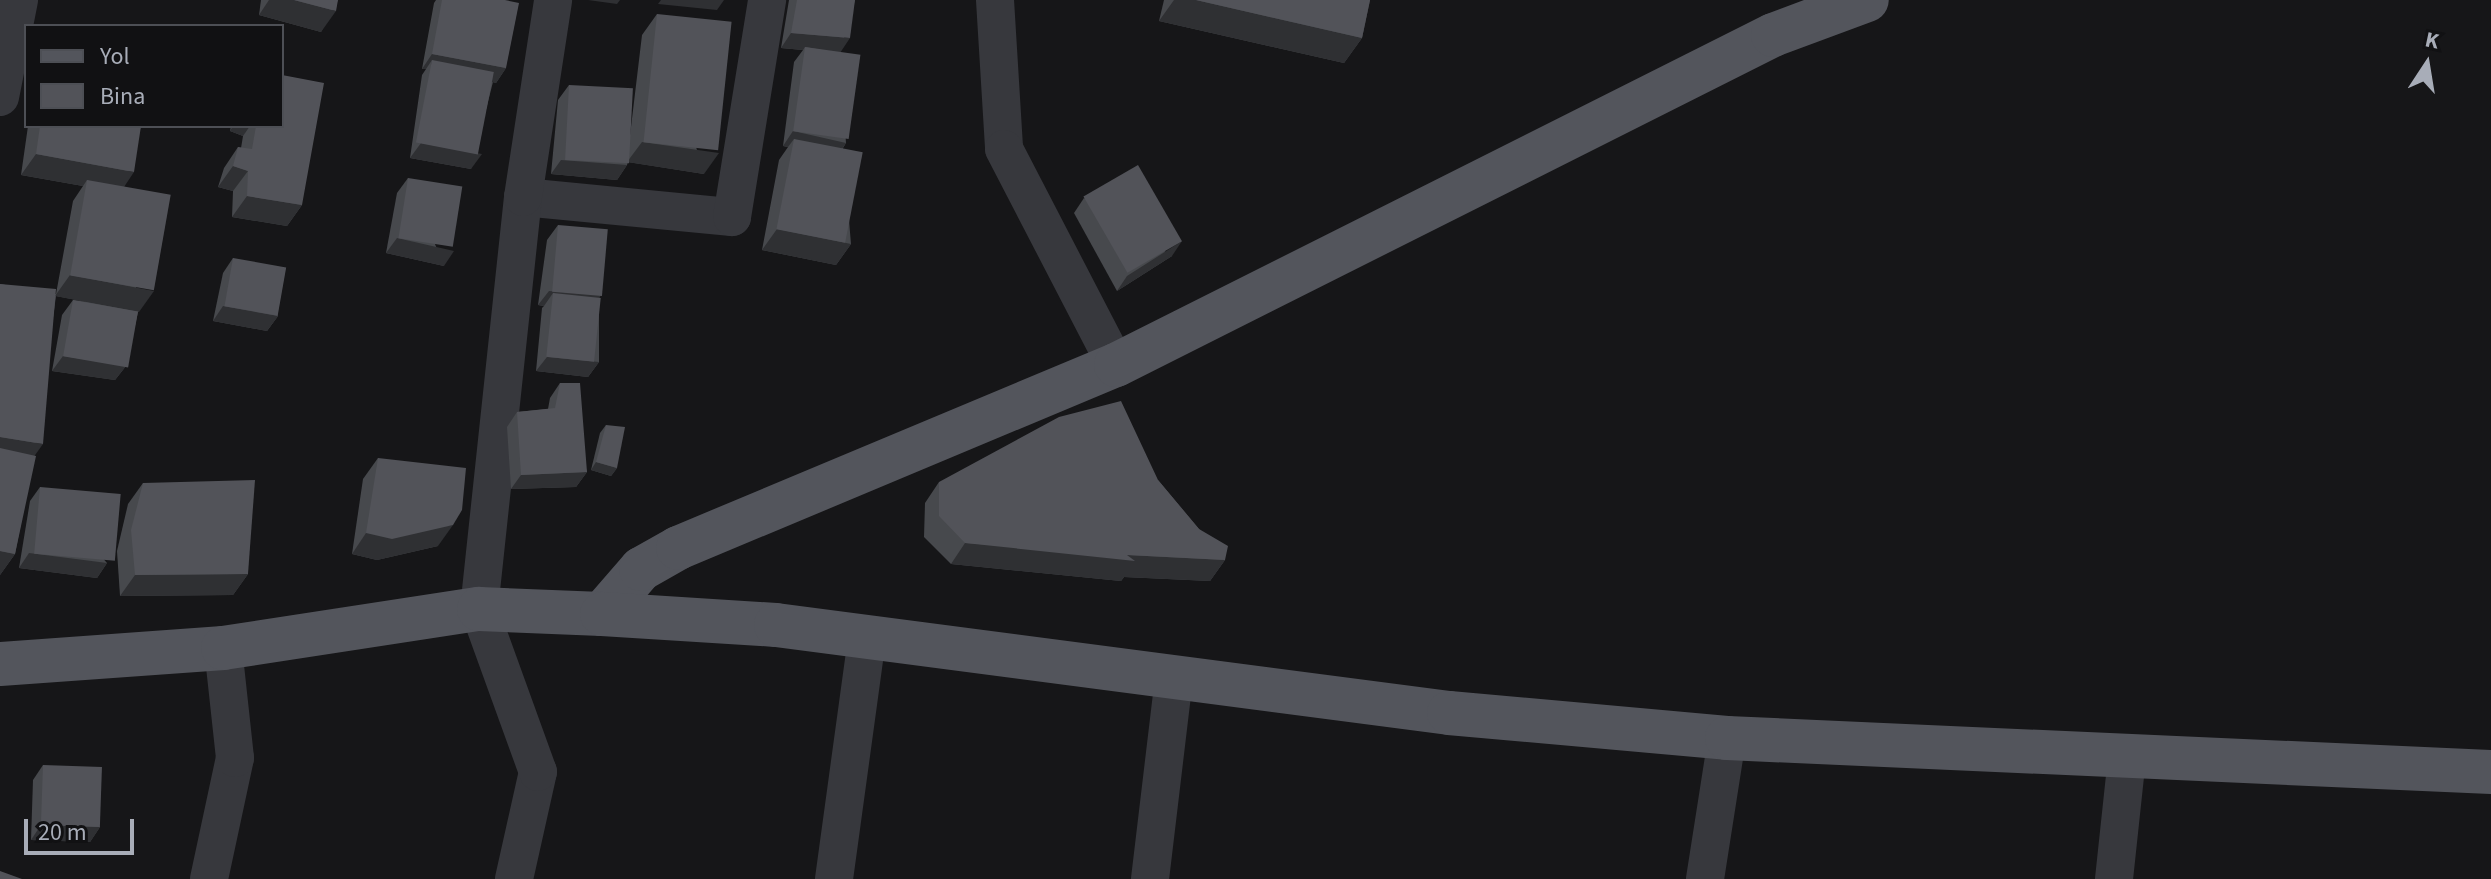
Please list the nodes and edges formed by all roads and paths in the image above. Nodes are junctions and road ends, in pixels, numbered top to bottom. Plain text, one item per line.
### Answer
1 (19, 0) edge
2 (553, 0) edge
3 (767, 0) edge
4 (995, 0) edge
5 (1867, 0) edge
6 (0, 97) edge
7 (523, 197) junction
8 (1116, 365) junction
9 (479, 609) junction
10 (602, 614) junction
11 (867, 639) junction
12 (223, 648) junction
13 (0, 664) edge
14 (1174, 679) junction
15 (1727, 738) junction
16 (2127, 758) junction
17 (2491, 772) edge
18 (209, 879) edge
19 (514, 879) edge
20 (834, 879) edge
21 (1150, 879) edge
22 (1705, 879) edge
23 (2114, 879) edge

1 - 6 street
2 - 7 street
3 - 7 street
4 - 8 street
5 - 8 main road
7 - 9 street
8 - 10 main road
9 - 10 main road
9 - 12 main road
9 - 19 street
10 - 11 main road
11 - 14 main road
11 - 20 street
12 - 13 main road
12 - 18 street
14 - 15 main road
14 - 21 street
15 - 16 main road
15 - 22 street
16 - 17 main road
16 - 23 street

